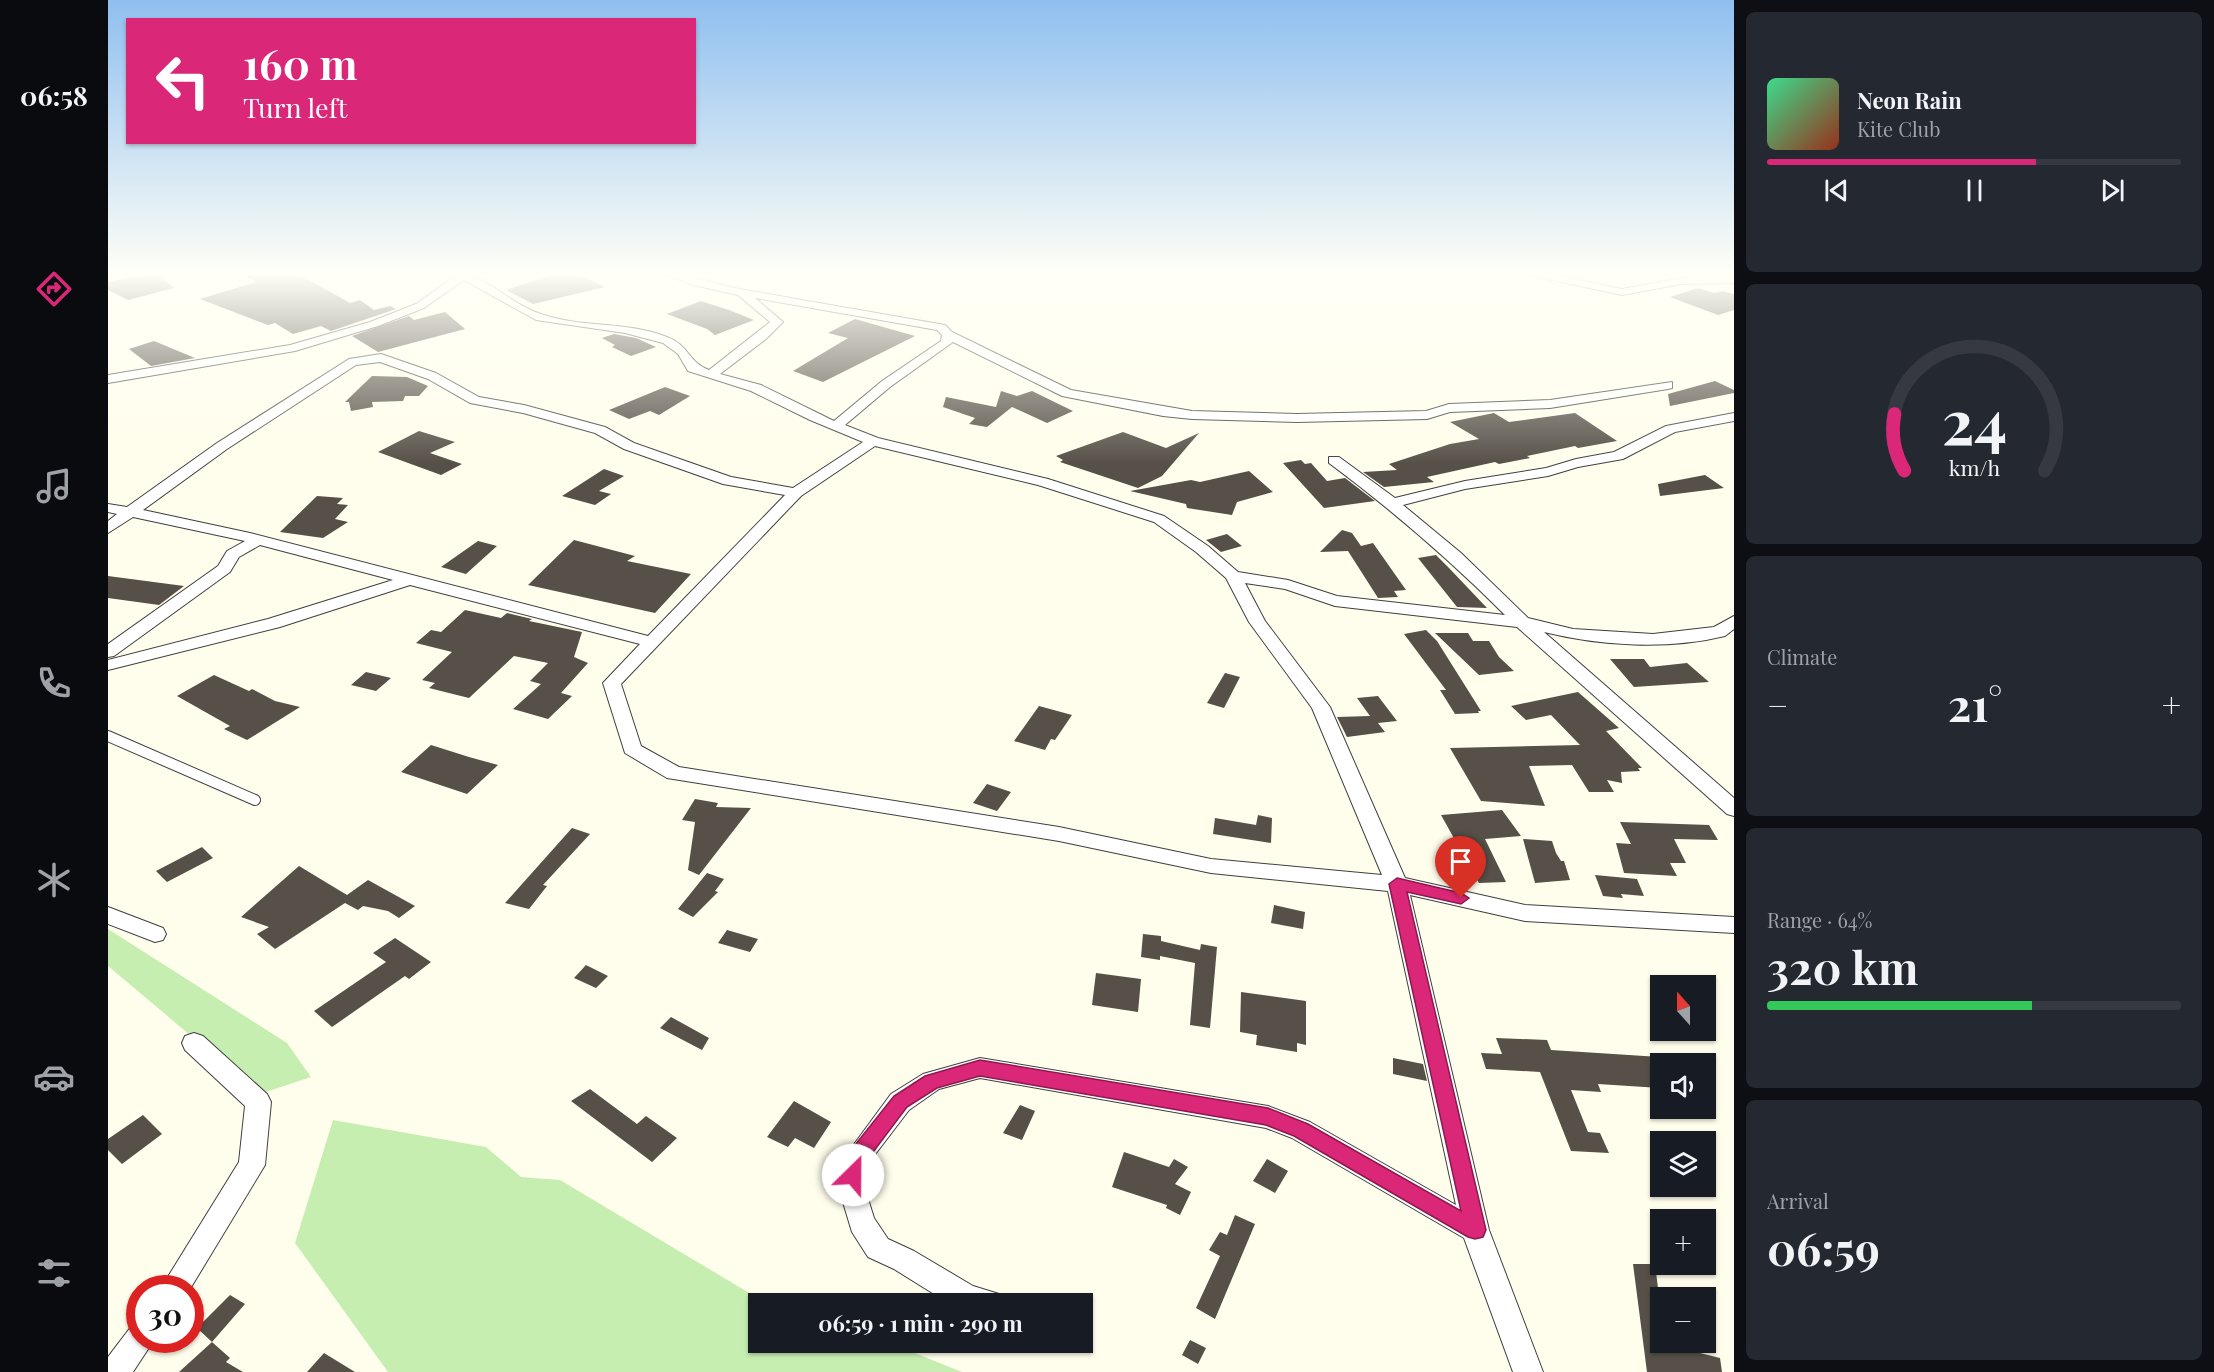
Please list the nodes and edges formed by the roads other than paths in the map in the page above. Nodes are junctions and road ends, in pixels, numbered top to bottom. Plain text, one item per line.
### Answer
1 (332, 336) edge
2 (655, 336) edge
3 (764, 336) edge
4 (948, 336) edge
5 (950, 336) edge
6 (711, 375) junction
7 (108, 379) edge
8 (1668, 385) dead end
9 (1734, 417) edge
10 (836, 426) junction
11 (873, 441) junction
12 (1334, 460) dead end
13 (796, 494) junction
14 (1392, 503) junction
15 (108, 508) edge
16 (130, 512) junction
17 (108, 528) edge
18 (256, 541) junction
19 (1233, 576) junction
20 (413, 579) junction
21 (1734, 621) edge
22 (1522, 622) junction
23 (652, 642) junction
24 (108, 652) edge
25 (108, 665) edge
26 (108, 736) edge
27 (255, 800) dead end
28 (1734, 810) edge
29 (1397, 884) junction
30 (108, 915) edge
31 (1734, 925) edge
32 (155, 934) dead end
33 (194, 1043) dead end
34 (1475, 1230) junction
35 (183, 1275) edge
36 (960, 1293) edge
37 (129, 1353) edge
38 (115, 1372) edge
39 (1528, 1372) edge

1 - 7 street
2 - 6 street
3 - 6 street
4 - 10 street
5 - 8 street
6 - 10 street
9 - 14 street
10 - 11 street
11 - 13 street
11 - 19 street
12 - 14 street
13 - 16 street
13 - 23 street
14 - 22 street
15 - 16 street
16 - 17 street
16 - 18 street
18 - 20 street
18 - 24 street
19 - 22 street
19 - 29 street
20 - 23 street
20 - 25 street
21 - 22 street
22 - 28 street
23 - 29 street
26 - 27 lane
29 - 31 street
29 - 34 street
30 - 32 street
33 - 35 street
34 - 36 street
34 - 39 street
37 - 38 street

